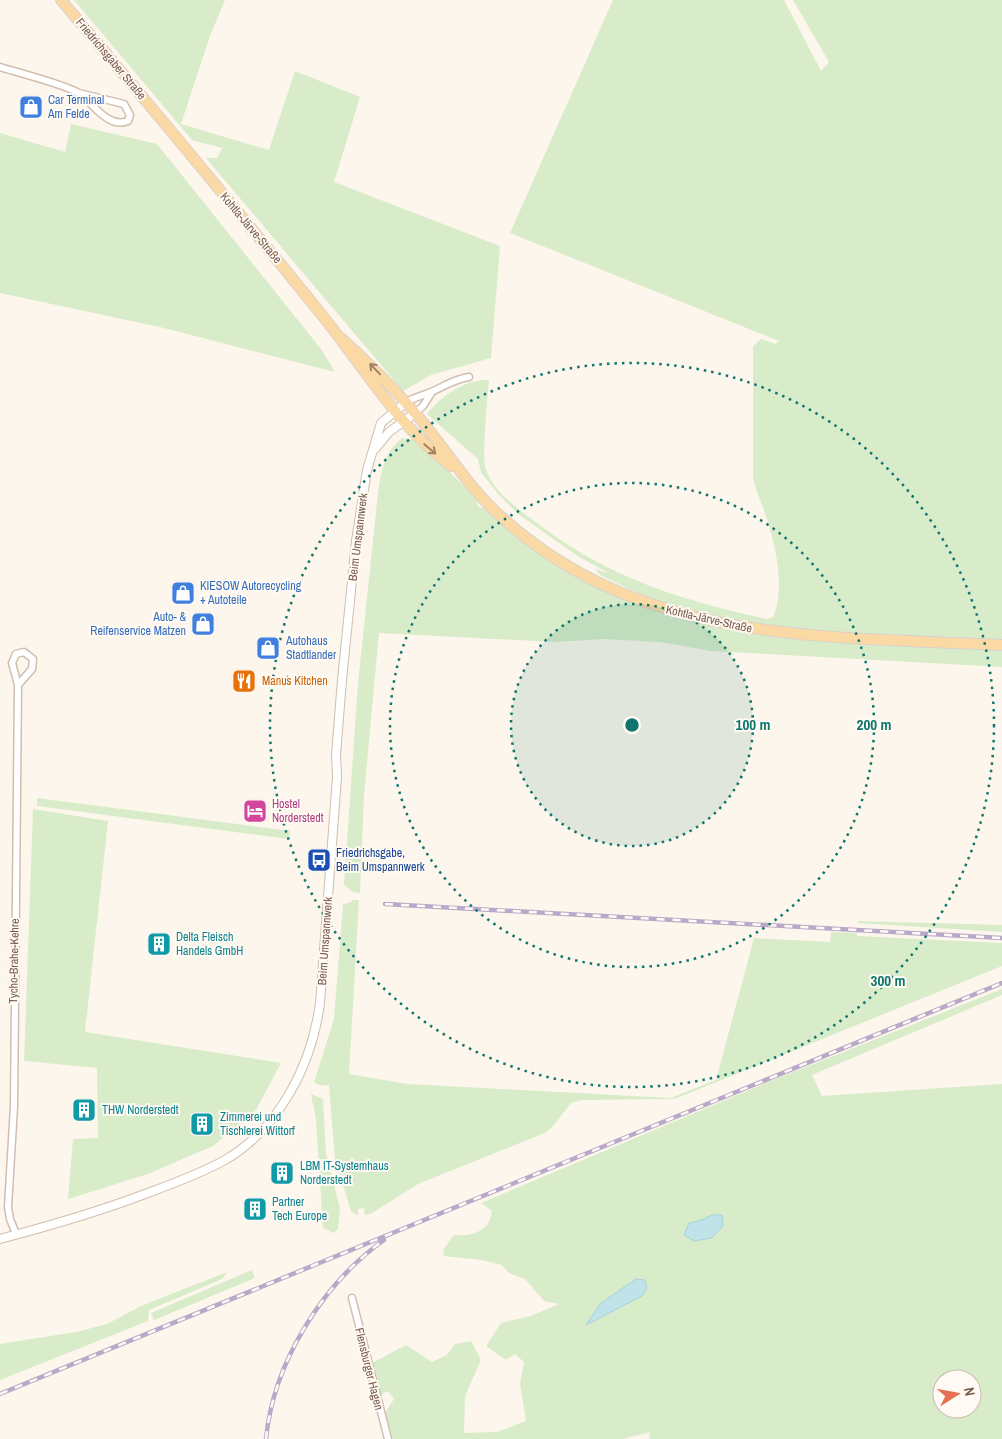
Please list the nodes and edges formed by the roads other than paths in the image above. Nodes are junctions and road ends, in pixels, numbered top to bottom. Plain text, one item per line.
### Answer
1 (61, 0) edge
2 (0, 67) edge
3 (79, 93) junction
4 (161, 118) joint
5 (341, 338) junction
6 (469, 377) dead end
7 (432, 392) junction
8 (405, 404) junction
9 (395, 411) junction
10 (414, 414) junction
11 (404, 422) junction
12 (372, 453) junction
13 (459, 472) junction
14 (1002, 646) edge
15 (18, 685) junction
16 (16, 1234) junction
17 (0, 1238) edge
18 (352, 1298) dead end
19 (388, 1439) edge

1 - 4 main road, Friedrichsgaber Straße
2 - 3 street
3 - 3 street
4 - 5 main road, Kohtla-Järve-Straße
8 -> 5 main road, Kohtla-Järve-Straße
5 - 9 main road, Kohtla-Järve-Straße
6 - 7 street, Beim Umspannwerk
7 - 8 street, Beim Umspannwerk
7 - 10 street, Beim Umspannwerk
8 - 9 street, Beim Umspannwerk
8 - 10 main road, Kohtla-Järve-Straße
9 - 11 main road, Kohtla-Järve-Straße
9 - 12 street, Beim Umspannwerk
10 - 11 street, Beim Umspannwerk
10 - 13 main road, Kohtla-Järve-Straße
11 - 12 street, Beim Umspannwerk
11 -> 13 main road, Kohtla-Järve-Straße
12 - 16 street, Beim Umspannwerk
13 - 14 main road, Kohtla-Järve-Straße
15 - 15 street, Tycho-Brahe-Kehre
15 - 16 street, Tycho-Brahe-Kehre
16 - 17 street, Beim Umspannwerk
18 - 19 street, Flensburger Hagen

